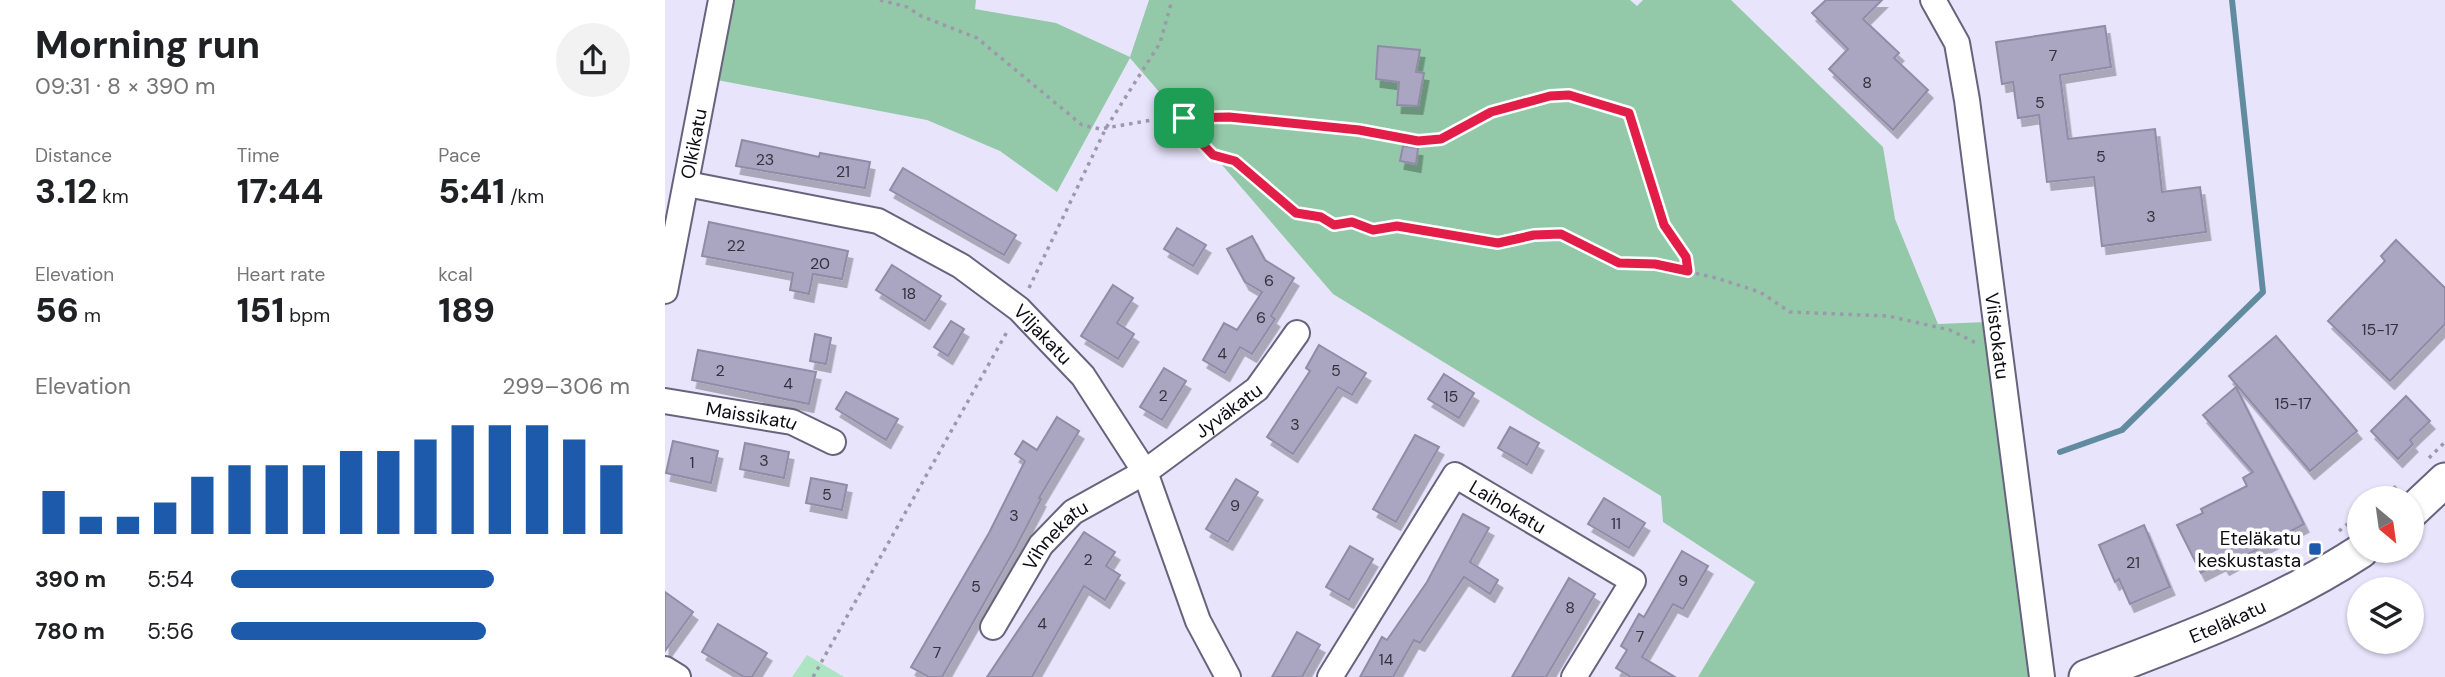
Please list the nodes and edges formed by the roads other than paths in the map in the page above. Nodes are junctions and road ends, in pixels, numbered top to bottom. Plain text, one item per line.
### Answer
1 (721, 0) edge
2 (1933, 0) edge
3 (687, 184) junction
4 (665, 289) edge
5 (1297, 333) dead end
6 (665, 401) edge
7 (833, 442) dead end
8 (1145, 472) junction
9 (2445, 480) edge
10 (2424, 500) edge
11 (2347, 544) edge
12 (993, 626) dead end
13 (665, 669) edge
14 (678, 677) edge
15 (1228, 677) edge
16 (1330, 677) edge
17 (1574, 677) edge
18 (2042, 677) edge
19 (2086, 677) edge

1 - 3 street, Olkikatu
2 - 18 street, Viistokatu
3 - 4 street, Olkikatu
3 - 8 street, Viljakatu
5 - 8 street, Jyväkatu
6 - 7 street, Maissikatu
8 - 12 street, Vihnekatu
8 - 15 street, Viljakatu
9 - 10 main road
11 - 19 main road, Eteläkatu
13 - 14 street
16 - 17 street, Laihokatu

